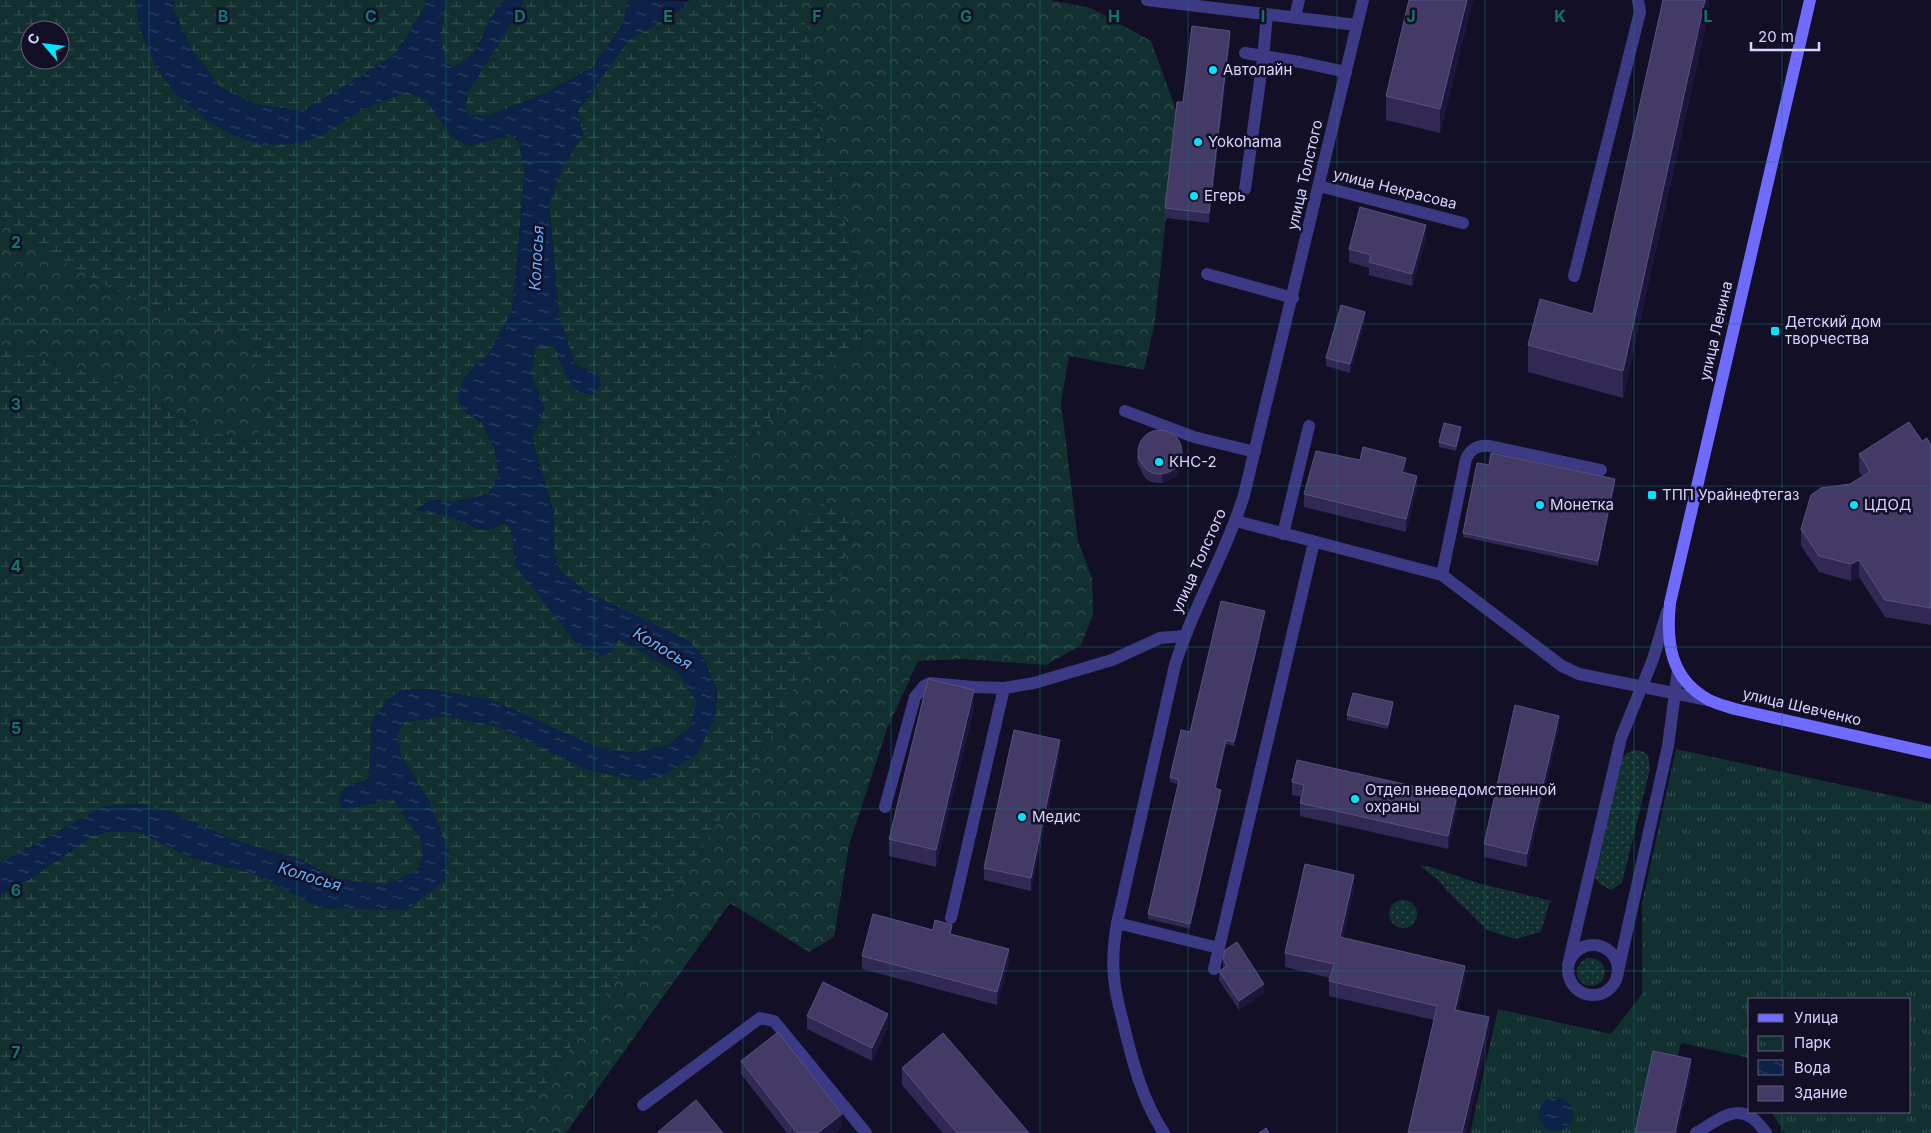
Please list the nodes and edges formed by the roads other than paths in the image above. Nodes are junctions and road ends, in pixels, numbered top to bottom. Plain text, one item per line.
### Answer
1 (1147, 0) edge
2 (1299, 0) edge
3 (1363, 0) edge
4 (1638, 0) edge
5 (1810, 0) edge
6 (1267, 14) junction
7 (1295, 17) junction
8 (1357, 25) junction
9 (1245, 53) dead end
10 (1263, 56) junction
11 (1346, 72) junction
12 (1319, 186) junction
13 (1245, 189) dead end
14 (1463, 223) dead end
15 (1207, 274) dead end
16 (1574, 276) dead end
17 (1292, 298) junction
18 (1125, 411) dead end
19 (1309, 426) dead end
20 (1256, 452) junction
21 (1601, 470) dead end
22 (1236, 520) junction
23 (1283, 534) junction
24 (1314, 542) junction
25 (1442, 575) junction
26 (1670, 603) junction
27 (1184, 636) junction
28 (1678, 670) junction
29 (1642, 687) junction
30 (1004, 688) junction
31 (1675, 692) junction
32 (1710, 700) junction
33 (1931, 753) edge
34 (885, 807) dead end
35 (951, 918) dead end
36 (1117, 924) junction
37 (1219, 948) junction
38 (1568, 965) junction
39 (1214, 968) dead end
40 (1617, 976) junction
41 (643, 1105) dead end
42 (866, 1133) edge
43 (1164, 1133) edge
44 (1696, 1133) edge
45 (1766, 1133) edge

1 - 6 street
2 - 7 street
3 - 8 street, улица Толстого
4 - 16 street
5 - 26 main road, улица Ленина
6 - 7 street
6 - 10 street
7 - 8 street
8 - 11 street, улица Толстого
9 - 10 street
10 - 11 street
10 - 13 street
11 - 12 street, улица Толстого
12 - 14 street, улица Некрасова
12 - 17 street, улица Толстого
15 - 17 street
17 - 20 street, улица Толстого
18 - 20 street
19 - 23 street
20 - 22 street, улица Толстого
21 - 25 street
22 - 23 street
22 - 27 street, улица Толстого
23 - 24 street
24 - 25 street
24 - 37 street
25 - 29 street
26 - 28 main road, улица Ленина
26 - 29 street
27 - 30 street
27 - 36 street, улица Толстого
28 - 31 street
28 - 32 main road, улица Шевченко
29 - 31 street
29 - 38 street
30 - 34 street
30 - 35 street
31 - 32 street
31 - 40 street
32 - 33 main road, улица Шевченко
36 - 37 street
36 - 43 street, улица Толстого
37 - 39 street
38 - 40 street
38 - 40 street
41 - 42 street
44 - 45 street

